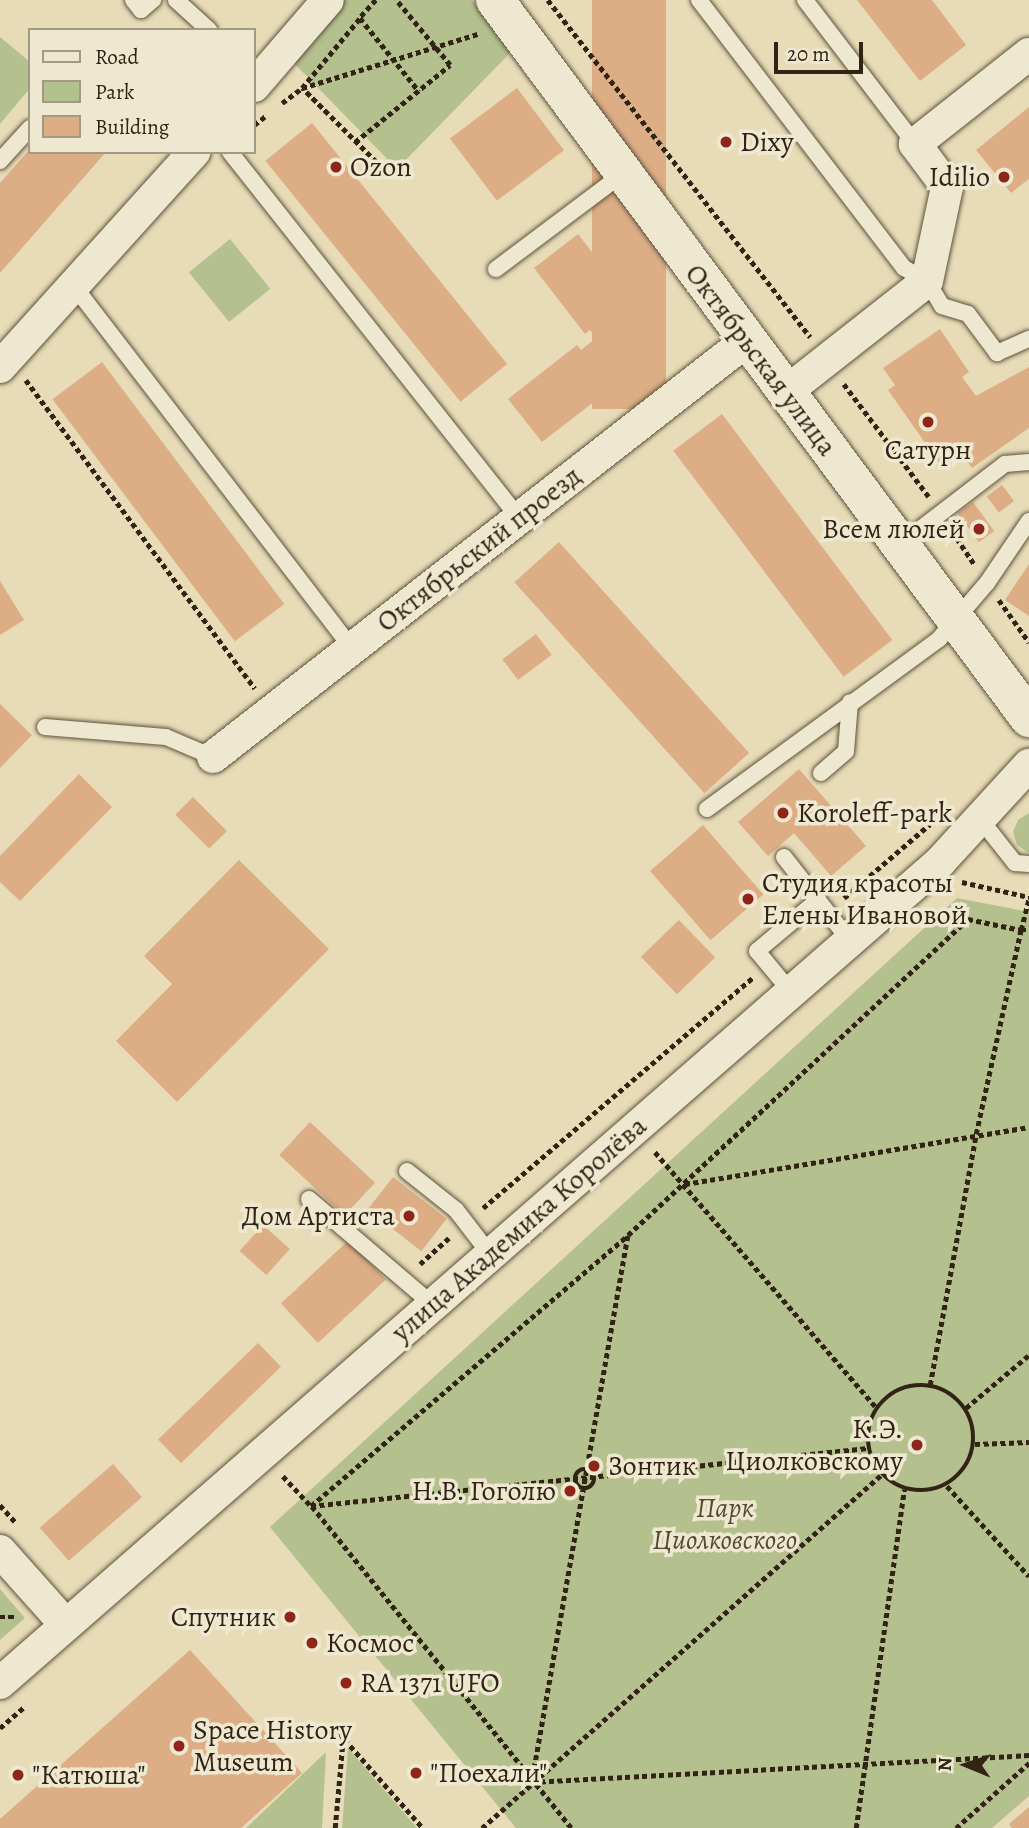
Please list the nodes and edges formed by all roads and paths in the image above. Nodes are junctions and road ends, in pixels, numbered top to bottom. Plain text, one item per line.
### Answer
1 (133, 0) edge
2 (153, 0) edge
3 (176, 0) edge
4 (328, 0) edge
5 (376, 0) edge
6 (396, 0) edge
7 (548, 0) edge
8 (699, 0) edge
9 (805, 0) edge
10 (488, 16) edge
11 (360, 19) junction
12 (207, 28) edge
13 (437, 48) junction
14 (1029, 54) edge
15 (395, 63) junction
16 (256, 78) edge
17 (302, 88) junction
18 (419, 91) junction
19 (256, 123) edge
20 (28, 130) edge
21 (355, 142) junction
22 (915, 144) junction
23 (192, 154) edge
24 (232, 154) edge
25 (0, 160) edge
26 (382, 168) dead end
27 (624, 173) junction
28 (496, 269) dead end
29 (927, 281) junction
30 (74, 286) junction
31 (1029, 339) edge
32 (745, 342) junction
33 (827, 360) junction
34 (12, 371) edge
35 (786, 392) junction
36 (1029, 461) edge
37 (939, 510) junction
38 (519, 518) junction
39 (1029, 521) edge
40 (898, 546) junction
41 (986, 583) junction
42 (956, 623) junction
43 (1029, 642) edge
44 (352, 648) junction
45 (255, 688) dead end
46 (850, 702) junction
47 (1029, 718) edge
48 (45, 727) dead end
49 (213, 757) joint
50 (1029, 765) edge
51 (821, 773) dead end
52 (706, 809) dead end
53 (981, 820) junction
54 (918, 834) dead end
55 (784, 857) dead end
56 (1029, 864) edge
57 (1029, 897) edge
58 (823, 906) junction
59 (1021, 930) junction
60 (1029, 930) edge
61 (850, 940) junction
62 (768, 965) junction
63 (791, 992) junction
64 (1029, 1127) edge
65 (976, 1134) junction
66 (667, 1166) dead end
67 (407, 1171) dead end
68 (684, 1184) junction
69 (309, 1199) dead end
70 (467, 1222) junction
71 (628, 1236) junction
72 (491, 1254) junction
73 (403, 1279) junction
74 (432, 1304) junction
75 (1029, 1355) edge
76 (930, 1385) junction
77 (877, 1408) junction
78 (966, 1409) junction
79 (1029, 1442) edge
80 (975, 1444) junction
81 (868, 1448) junction
82 (587, 1468) junction
83 (881, 1475) junction
84 (283, 1476) dead end
85 (595, 1477) junction
86 (585, 1478) junction
87 (574, 1479) junction
88 (947, 1486) junction
89 (583, 1489) junction
90 (904, 1489) junction
91 (311, 1506) junction
92 (0, 1551) edge
93 (1029, 1576) edge
94 (65, 1625) junction
95 (0, 1683) edge
96 (1029, 1755) edge
97 (1029, 1763) edge
98 (864, 1767) junction
99 (532, 1782) junction
100 (335, 1828) edge
101 (423, 1828) edge
102 (482, 1828) edge
103 (571, 1828) edge
104 (856, 1828) edge
105 (956, 1828) edge

1 - 2 lane
3 - 12 lane
4 - 16 street
5 - 11 path
6 - 13 path
7 - 33 path
8 - 29 lane
9 - 22 lane
10 - 13 path
10 - 27 street, Октябрьская улица
11 - 15 path
11 - 17 path
13 - 15 path
13 - 18 path
14 - 22 street
15 - 17 path
15 - 18 path
17 - 19 path
17 - 21 path
18 - 21 path
20 - 25 lane
21 - 26 path
22 - 29 street
23 - 30 street
24 - 38 lane
27 - 28 lane
27 - 32 street, Октябрьская улица
29 - 31 lane
29 - 33 street
30 - 34 street
30 - 44 lane
32 - 35 street, Октябрьская улица
32 - 38 street, Октябрьский проезд
33 - 35 street
33 - 37 path
34 - 45 path
35 - 40 street, Октябрьская улица
36 - 37 lane
37 - 40 lane
37 - 41 path
38 - 44 street, Октябрьский проезд
39 - 41 lane
40 - 42 street, Октябрьская улица
41 - 42 lane
41 - 43 path
42 - 46 lane
42 - 47 street, Октябрьская улица
44 - 49 street, Октябрьский проезд
46 - 51 lane
46 - 52 lane
48 - 49 lane
50 - 53 street, улица Академика Королёва
53 - 56 lane
53 - 61 street, улица Академика Королёва
54 - 58 path
55 - 58 lane
57 - 59 path
58 - 61 lane
58 - 62 lane
59 - 60 path
59 - 65 path
59 - 68 path
61 - 63 street, улица Академика Королёва
62 - 63 lane
62 - 70 path
63 - 72 street, улица Академика Королёва
64 - 65 path
65 - 68 path
65 - 76 path
66 - 68 path
67 - 70 lane
68 - 71 path
68 - 77 path
69 - 73 lane
70 - 72 lane
70 - 73 path
71 - 82 path
71 - 91 path
72 - 74 street, улица Академика Королёва
73 - 74 lane
74 - 94 street, улица Академика Королёва
75 - 78 path
76 - 77 path
76 - 78 path
77 - 81 path
78 - 80 path
79 - 80 path
80 - 88 path
81 - 83 path
81 - 85 path
82 - 85 path
82 - 86 path
82 - 87 path
83 - 90 path
83 - 99 path
84 - 91 path
85 - 86 path
85 - 89 path
86 - 87 path
86 - 89 path
87 - 89 path
87 - 91 path
88 - 90 path
88 - 93 path
89 - 99 path
90 - 98 path
91 - 99 path
92 - 94 street
94 - 95 street, улица Академика Королёва
96 - 98 path
97 - 105 path
98 - 99 path
98 - 104 path
99 - 102 path
99 - 103 path
100 - 101 path

